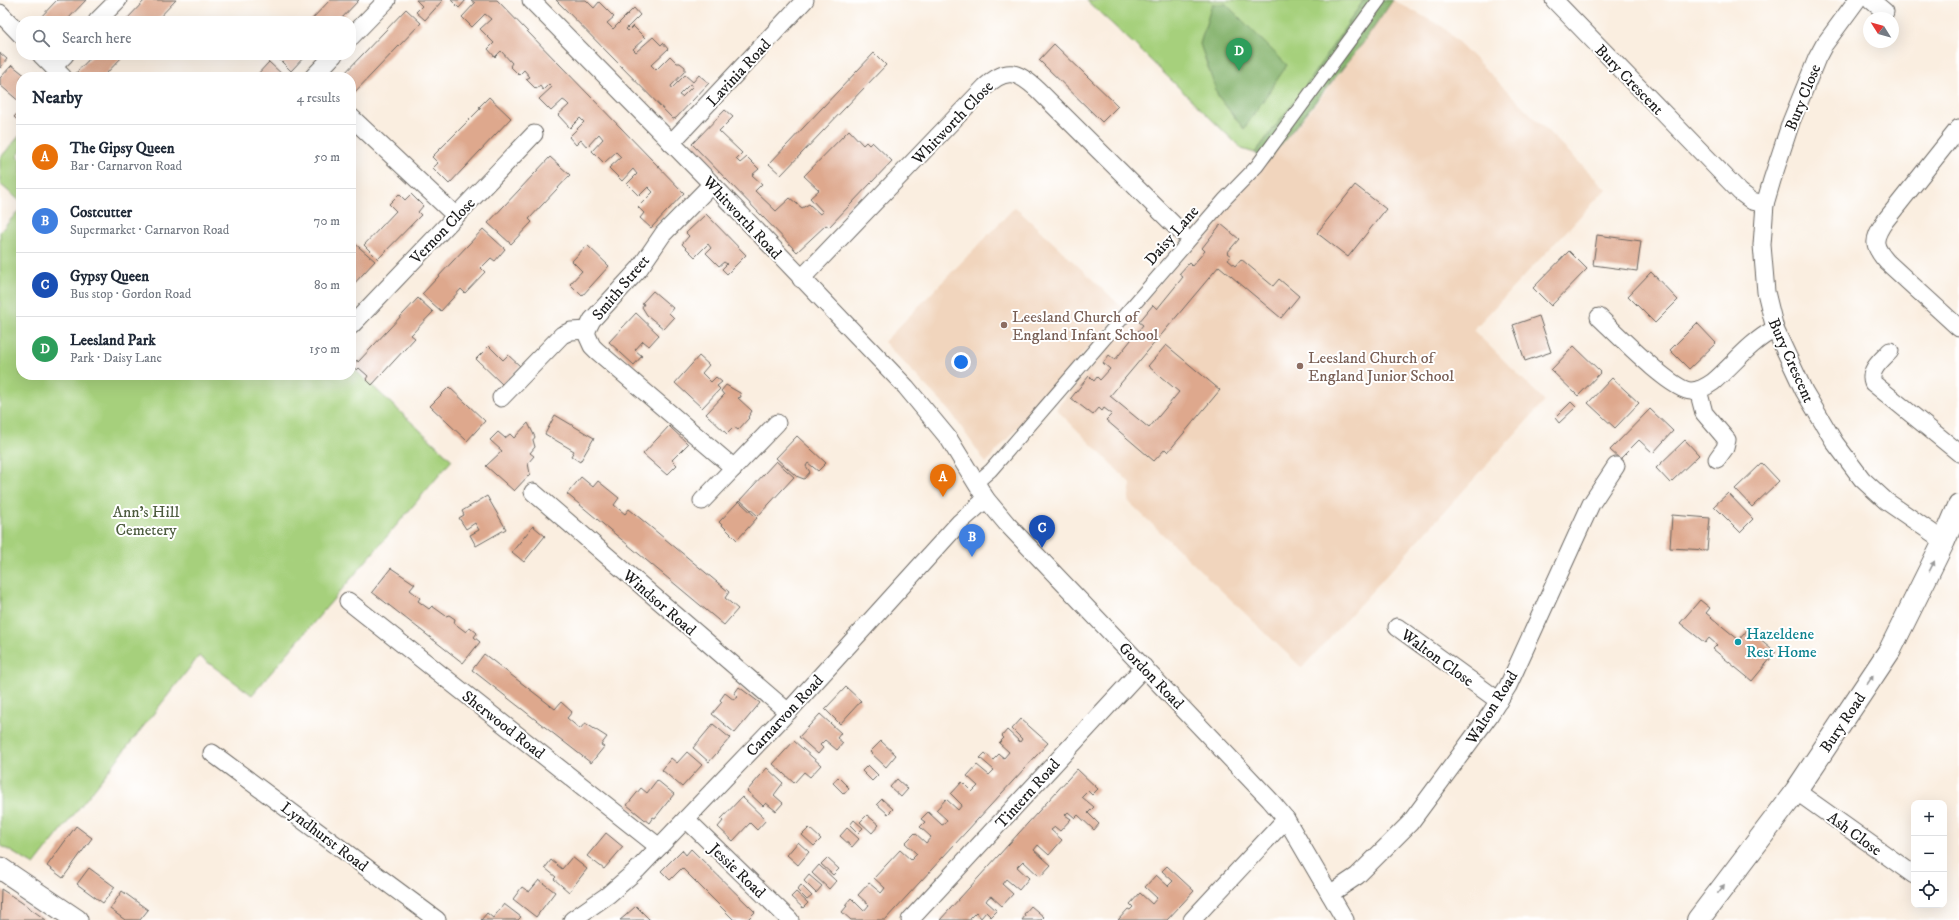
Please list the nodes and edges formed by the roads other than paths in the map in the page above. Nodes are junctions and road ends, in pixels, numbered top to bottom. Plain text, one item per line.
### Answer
1 (118, 0) edge
2 (387, 0) edge
3 (531, 0) edge
4 (805, 0) edge
5 (1379, 0) edge
6 (1554, 0) edge
7 (1857, 0) edge
8 (1871, 0) edge
9 (1885, 12) dead end
10 (0, 14) edge
11 (103, 16) edge
12 (16, 30) edge
13 (356, 32) edge
14 (46, 60) edge
15 (62, 60) edge
16 (329, 60) edge
17 (58, 72) edge
18 (318, 72) edge
19 (356, 122) edge
20 (1959, 128) edge
21 (534, 134) dead end
22 (671, 143) junction
23 (712, 184) junction
24 (1765, 204) junction
25 (456, 216) junction
26 (1181, 232) dead end
27 (801, 278) junction
28 (1599, 317) dead end
29 (356, 321) edge
30 (1959, 328) edge
31 (1775, 329) junction
32 (587, 330) junction
33 (1890, 351) dead end
34 (1698, 390) junction
35 (501, 398) dead end
36 (777, 423) dead end
37 (949, 438) joint
38 (1959, 453) edge
39 (1716, 459) dead end
40 (1616, 466) dead end
41 (734, 468) junction
42 (976, 484) junction
43 (533, 492) dead end
44 (986, 499) junction
45 (702, 501) dead end
46 (1959, 506) edge
47 (1944, 541) junction
48 (348, 601) dead end
49 (1397, 627) dead end
50 (1144, 667) junction
51 (1499, 701) junction
52 (788, 712) junction
53 (212, 753) dead end
54 (1796, 791) junction
55 (686, 819) junction
56 (1286, 819) junction
57 (659, 847) junction
58 (0, 868) edge
59 (1911, 873) edge
60 (1330, 894) junction
61 (77, 920) edge
62 (437, 920) edge
63 (572, 920) edge
64 (790, 920) edge
65 (910, 920) edge
66 (1192, 920) edge
67 (1345, 920) edge
68 (1698, 920) edge

1 - 11 street
2 - 13 street
3 - 22 street, Whitworth Road
4 - 22 street, Lavinia Road
5 - 42 street, Daisy Lane
6 - 24 street, Bury Crescent
7 - 24 street, Bury Close
8 - 9 street
10 - 12 street
14 - 17 street
15 - 17 street
16 - 18 street
19 - 25 street
20 - 30 street
21 - 25 street, Vernon Close
22 - 23 street, Whitworth Road
23 - 27 street, Whitworth Road
23 - 32 street, Smith Street
24 - 31 street, Bury Crescent
25 - 29 street, Vernon Close
26 - 27 street, Whitworth Close
27 - 37 street, Whitworth Road
28 - 34 street
31 - 34 street
31 - 47 street, Bury Crescent
32 - 35 street
32 - 41 street, Smith Street
33 - 38 street
34 - 39 street
36 - 41 street
37 - 42 street, Gordon Road
40 - 51 street, Walton Road
41 - 45 street
42 - 44 street, Gordon Road
43 - 52 street, Windsor Road
44 - 50 street, Gordon Road
44 - 52 street, Carnarvon Road
46 - 47 main road, Bury Road
54 -> 47 main road, Bury Road
48 - 57 street, Sherwood Road
49 - 51 street, Walton Close
50 - 56 street, Gordon Road
50 - 65 street, Tintern Road
51 - 60 street, Walton Road
52 - 55 street, Carnarvon Road
53 - 62 street, Lyndhurst Road
54 - 59 street, Ash Close
68 -> 54 main road, Bury Road
55 - 57 street, Carnarvon Road
55 - 64 street, Jessie Road
56 - 60 street, Gordon Road
56 - 66 street
57 - 63 street, Carnarvon Road
58 - 61 street
60 - 67 street, Gordon Road

